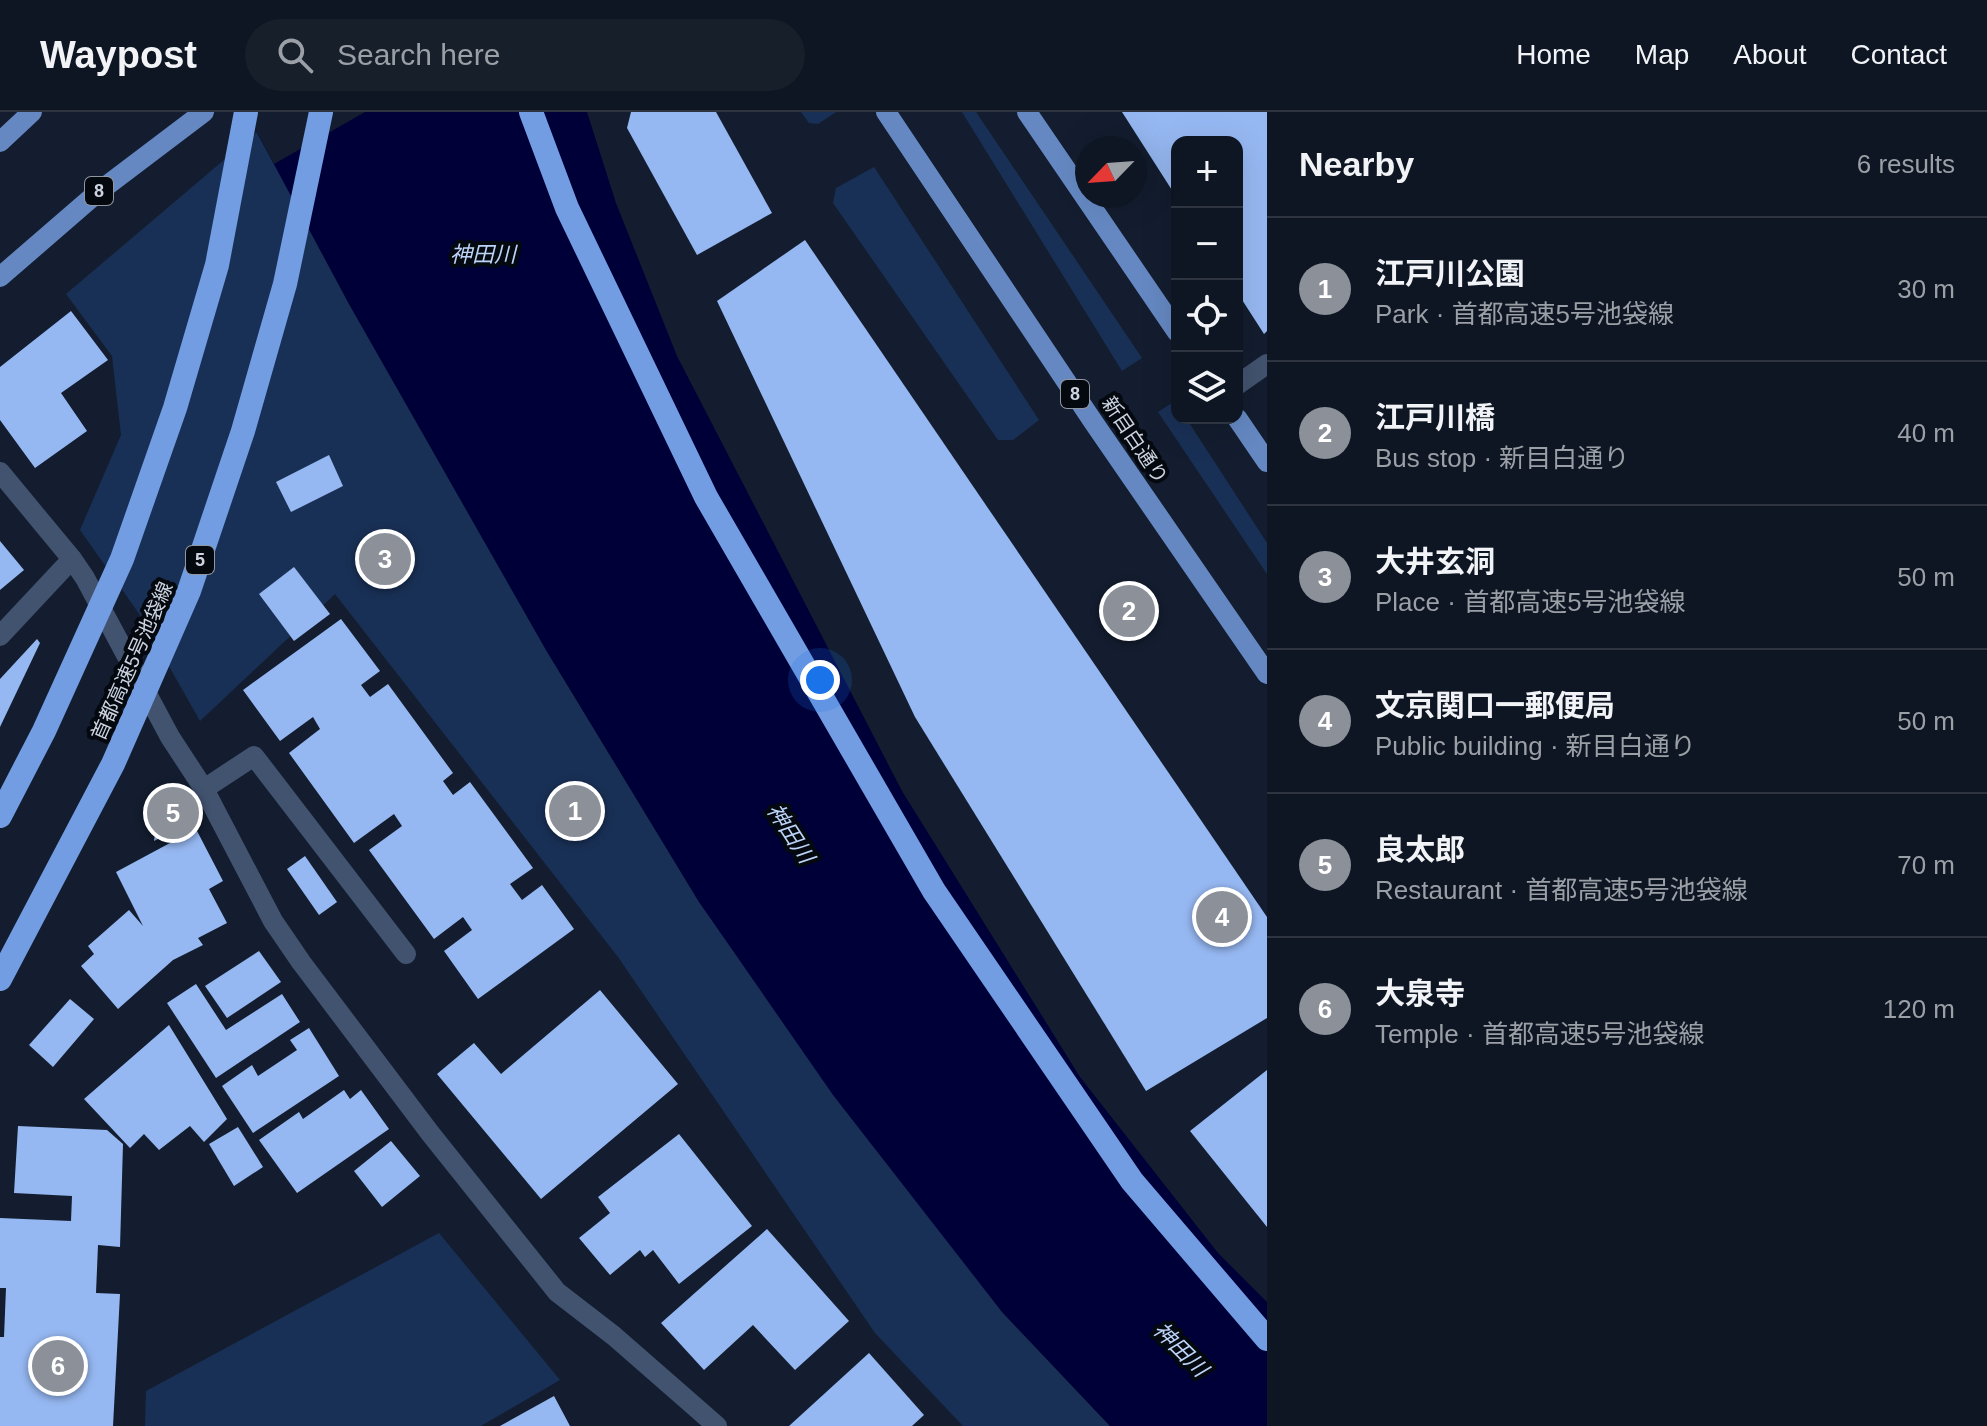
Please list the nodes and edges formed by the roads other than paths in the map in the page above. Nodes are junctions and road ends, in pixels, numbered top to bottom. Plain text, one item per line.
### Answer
1 (32, 112) edge
2 (204, 112) edge
3 (246, 112) edge
4 (321, 112) edge
5 (531, 112) edge
6 (886, 112) edge
7 (1027, 112) edge
8 (0, 142) edge
9 (0, 277) edge
10 (1171, 323) edge
11 (1267, 364) edge
12 (1243, 381) edge
13 (1241, 424) edge
14 (1267, 462) edge
15 (0, 472) edge
16 (72, 559) junction
17 (0, 636) edge
18 (1267, 674) edge
19 (204, 789) junction
20 (0, 816) edge
21 (406, 954) dead end
22 (0, 979) edge
23 (1267, 1339) edge
24 (717, 1426) edge

1 - 8 main road
2 - 9 main road, 8
3 - 20 highway
4 - 22 highway, 首都高速5号池袋線 / 5
5 - 23 highway
6 - 18 main road, 新目白通り / 8
7 - 10 main road
11 - 12 street
13 - 14 main road
15 - 16 street
16 - 17 street
16 - 19 street
19 - 21 street
19 - 24 street

